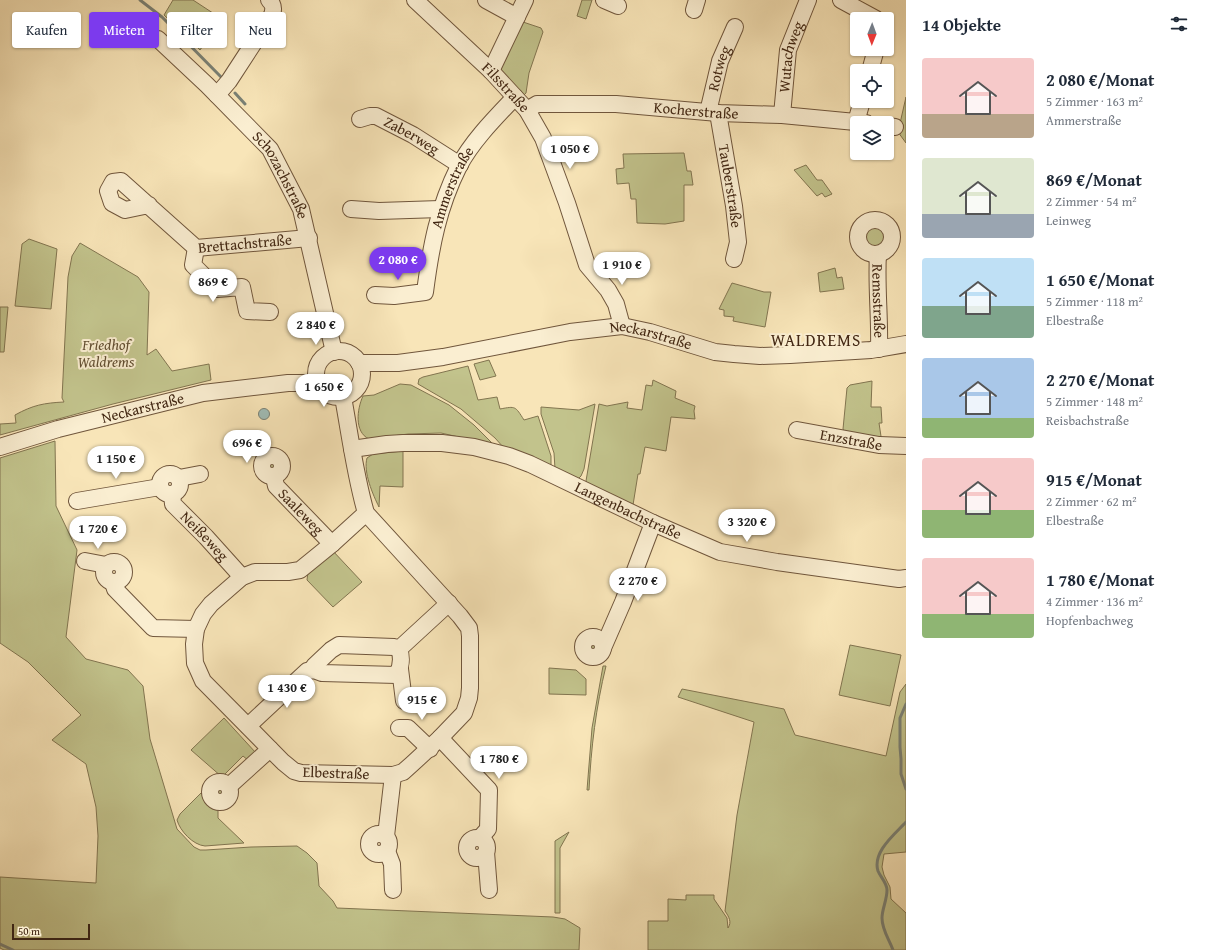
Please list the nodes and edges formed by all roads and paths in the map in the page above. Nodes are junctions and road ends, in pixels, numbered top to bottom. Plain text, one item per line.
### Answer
1 (270, 0) edge
2 (415, 0) edge
3 (486, 0) edge
4 (525, 0) edge
5 (808, 0) edge
6 (841, 0) edge
7 (863, 12) edge
8 (517, 17) junction
9 (735, 27) dead end
10 (159, 40) edge
11 (491, 71) junction
12 (217, 95) junction
13 (515, 97) junction
14 (528, 110) junction
15 (713, 112) junction
16 (782, 115) junction
17 (360, 119) dead end
18 (850, 121) edge
19 (460, 165) junction
20 (150, 205) dead end
21 (351, 209) dead end
22 (440, 209) junction
23 (899, 236) edge
24 (309, 238) junction
25 (196, 248) junction
26 (878, 254) junction
27 (734, 258) dead end
28 (375, 295) dead end
29 (270, 312) dead end
30 (622, 326) junction
31 (906, 344) edge
32 (879, 349) junction
33 (334, 352) junction
34 (359, 363) junction
35 (398, 363) junction
36 (319, 364) junction
37 (361, 382) junction
38 (288, 383) junction
39 (320, 386) junction
40 (344, 397) junction
41 (797, 430) dead end
42 (906, 446) edge
43 (0, 447) edge
44 (352, 448) junction
45 (258, 466) dead end
46 (200, 474) dead end
47 (166, 490) junction
48 (77, 501) dead end
49 (366, 513) junction
50 (653, 523) junction
51 (332, 544) junction
52 (85, 561) dead end
53 (242, 577) junction
54 (906, 578) edge
55 (449, 603) junction
56 (196, 629) junction
57 (603, 648) dead end
58 (399, 649) junction
59 (400, 669) junction
60 (314, 670) junction
61 (404, 701) dead end
62 (248, 726) junction
63 (399, 728) dead end
64 (435, 743) junction
65 (270, 749) junction
66 (393, 775) junction
67 (229, 786) dead end
68 (392, 890) dead end
69 (489, 890) dead end

1 - 12 street
2 - 11 street, Filsstraße
3 - 8 street
4 - 8 street
5 - 16 street, Wutachweg
6 - 7 street
8 - 11 street
9 - 15 street, Rotweg
10 - 12 street, Schozachstraße
11 - 13 street, Filsstraße
12 - 24 street, Schozachstraße
13 - 14 street, Filsstraße
13 - 19 street, Ammerstraße
14 - 15 street, Kocherstraße
14 - 30 street, Filsstraße
15 - 16 street, Kocherstraße
15 - 27 street, Tauberstraße
16 - 18 street, Kocherstraße
17 - 19 street, Zaberweg
19 - 22 street, Ammerstraße
20 - 25 street, Brettachstraße
21 - 22 street
22 - 28 street, Ammerstraße
23 - 26 street, Remsstraße
23 - 26 street, Remsstraße
24 - 25 street, Brettachstraße
24 - 33 street, Schozachstraße
25 - 29 street
26 - 32 street, Remsstraße
30 - 32 street, Neckarstraße
30 - 35 street, Neckarstraße
31 - 32 street, Neckarstraße
33 - 34 street
33 - 36 street
34 - 35 street, Neckarstraße
34 - 37 street
35 - 37 street, Neckarstraße
36 - 38 street, Neckarstraße
36 - 39 street
37 - 40 street
38 - 39 street, Neckarstraße
38 - 43 street, Neckarstraße
39 - 40 street
40 - 44 street, Elbestraße
41 - 42 street, Enzstraße
44 - 49 street, Elbestraße
44 - 50 street, Langenbachstraße
45 - 51 street, Saaleweg
46 - 47 street, Neißeweg
47 - 48 street
47 - 53 street, Neißeweg
49 - 51 street, Elbestraße
49 - 55 street, Elbestraße
50 - 54 street, Langenbachstraße
50 - 57 street
51 - 53 street, Elbestraße
52 - 56 street
53 - 56 street, Elbestraße
55 - 58 street
55 - 64 street, Elbestraße
56 - 62 street, Elbestraße
58 - 59 street
58 - 60 street
59 - 60 street
59 - 61 street
60 - 62 street
62 - 65 street, Elbestraße
63 - 64 street
64 - 66 street, Elbestraße
64 - 69 street
65 - 66 street, Elbestraße
65 - 67 street
66 - 68 street

